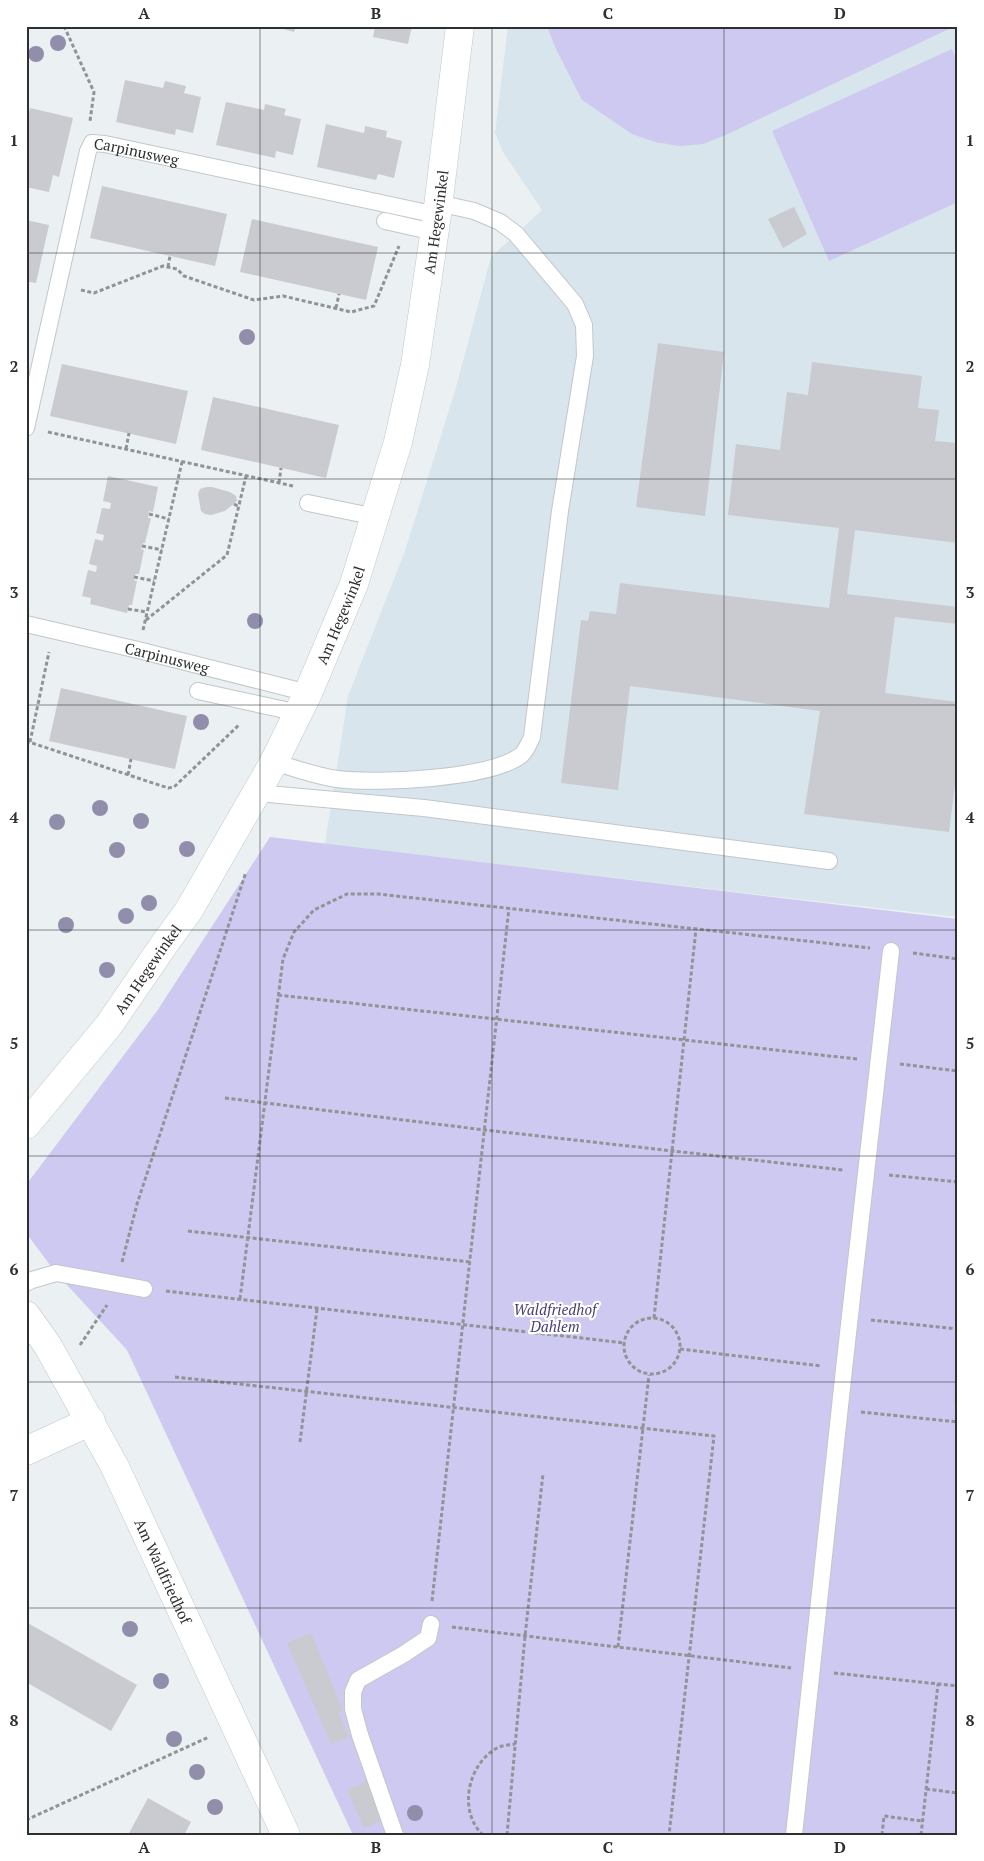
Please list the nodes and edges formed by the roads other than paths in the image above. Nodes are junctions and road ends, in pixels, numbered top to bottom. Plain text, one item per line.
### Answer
1 (460, 26) edge
2 (436, 217) junction
3 (385, 221) dead end
4 (26, 428) edge
5 (308, 503) dead end
6 (376, 517) junction
7 (26, 624) edge
8 (198, 690) dead end
9 (303, 703) junction
10 (274, 762) junction
11 (257, 793) junction
12 (829, 860) dead end
13 (891, 951) dead end
14 (26, 1125) edge
15 (26, 1283) edge
16 (144, 1289) road end
17 (26, 1315) edge
18 (91, 1421) junction
19 (26, 1451) edge
20 (431, 1624) road end
21 (286, 1835) edge
22 (395, 1835) edge
23 (794, 1835) edge

1 - 2 street, Am Hegewinkel
2 - 3 lane
2 - 4 lane, Carpinusweg
2 - 6 street, Am Hegewinkel
2 - 10 lane
5 - 6 lane
6 - 9 street, Am Hegewinkel
7 - 9 lane, Carpinusweg
8 - 9 lane
9 - 10 street, Am Hegewinkel
10 - 11 street, Am Hegewinkel
11 - 12 lane
11 - 14 street, Am Hegewinkel
13 - 23 lane
15 - 16 lane
17 - 18 street, Am Waldfriedhof
18 - 19 street
18 - 21 street, Am Waldfriedhof
20 - 22 lane

